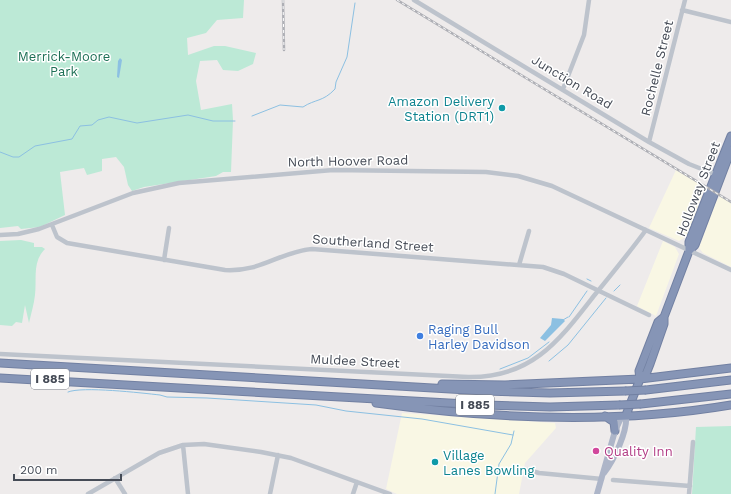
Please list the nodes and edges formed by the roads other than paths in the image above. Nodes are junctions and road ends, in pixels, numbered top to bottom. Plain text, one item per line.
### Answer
1 (414, 0) edge
2 (589, 0) edge
3 (684, 0) edge
4 (682, 10) junction
5 (731, 22) edge
6 (563, 90) junction
7 (731, 136) edge
8 (649, 142) junction
9 (731, 150) edge
10 (718, 175) junction
11 (52, 225) junction
12 (169, 228) dead end
13 (646, 230) junction
14 (528, 231) dead end
15 (0, 235) edge
16 (689, 251) junction
17 (164, 260) junction
18 (519, 265) junction
19 (731, 270) edge
20 (599, 290) junction
21 (650, 315) dead end
22 (664, 317) junction
23 (0, 354) edge
24 (0, 363) edge
25 (650, 364) junction
26 (731, 368) edge
27 (662, 376) junction
28 (1, 378) edge
29 (640, 379) junction
30 (731, 380) edge
31 (408, 387) junction
32 (731, 394) edge
33 (332, 397) junction
34 (731, 405) edge
35 (731, 409) edge
36 (693, 410) junction
37 (626, 415) junction
38 (605, 416) junction
39 (616, 431) junction
40 (693, 442) dead end
41 (182, 445) junction
42 (278, 455) junction
43 (528, 470) dead end
44 (603, 476) junction
45 (115, 478) junction
46 (614, 480) dead end
47 (357, 482) junction
48 (690, 486) junction
49 (88, 494) edge
50 (125, 494) edge
51 (188, 494) edge
52 (270, 494) edge
53 (353, 494) edge
54 (390, 494) edge
55 (597, 494) edge
56 (689, 494) edge

1 - 6 street, Junction Road
2 - 6 street
3 - 4 street, Rochelle Street
4 - 5 street
4 - 8 street, Rochelle Street
6 - 8 street, Junction Road
7 - 10 highway, Holloway Street
8 - 10 street, Junction Road
9 - 10 highway, Holloway Street
10 - 16 highway, Holloway Street
11 - 13 street, North Hoover Road
11 - 15 street, North Hoover Road
11 - 17 street, Southerland Street
12 - 17 street
13 - 16 street, North Hoover Road
13 - 20 street, Muldee Street
14 - 18 street
16 - 19 street, North Hoover Road
16 - 22 highway, Holloway Street
17 - 18 street, Southerland Street
18 - 20 street, Southerland Street
20 - 21 street, Southerland Street
20 - 23 street, Muldee Street
22 - 25 highway, Holloway Street
22 - 29 highway, Holloway Street
24 - 31 highway, I 885
25 - 27 highway
25 - 29 highway, Holloway Street
26 - 27 highway
27 - 29 highway
28 - 33 highway, I 885
29 - 31 highway
29 - 37 highway, Holloway Street
30 - 31 highway, I 885, bridge
32 - 33 highway, I 885, bridge
33 - 38 highway
34 - 36 highway
35 - 36 highway
36 - 37 highway
37 - 38 highway
37 - 39 main road, Holloway Street
37 - 44 main road, Holloway Street
38 - 39 highway
39 - 44 main road, Holloway Street
40 - 48 street
41 - 42 street
41 - 45 street
41 - 51 street
42 - 47 street
42 - 52 street
43 - 44 street
44 - 55 main road, Holloway Street
45 - 49 street
45 - 50 street
46 - 48 street
47 - 53 street
47 - 54 street
48 - 56 street

